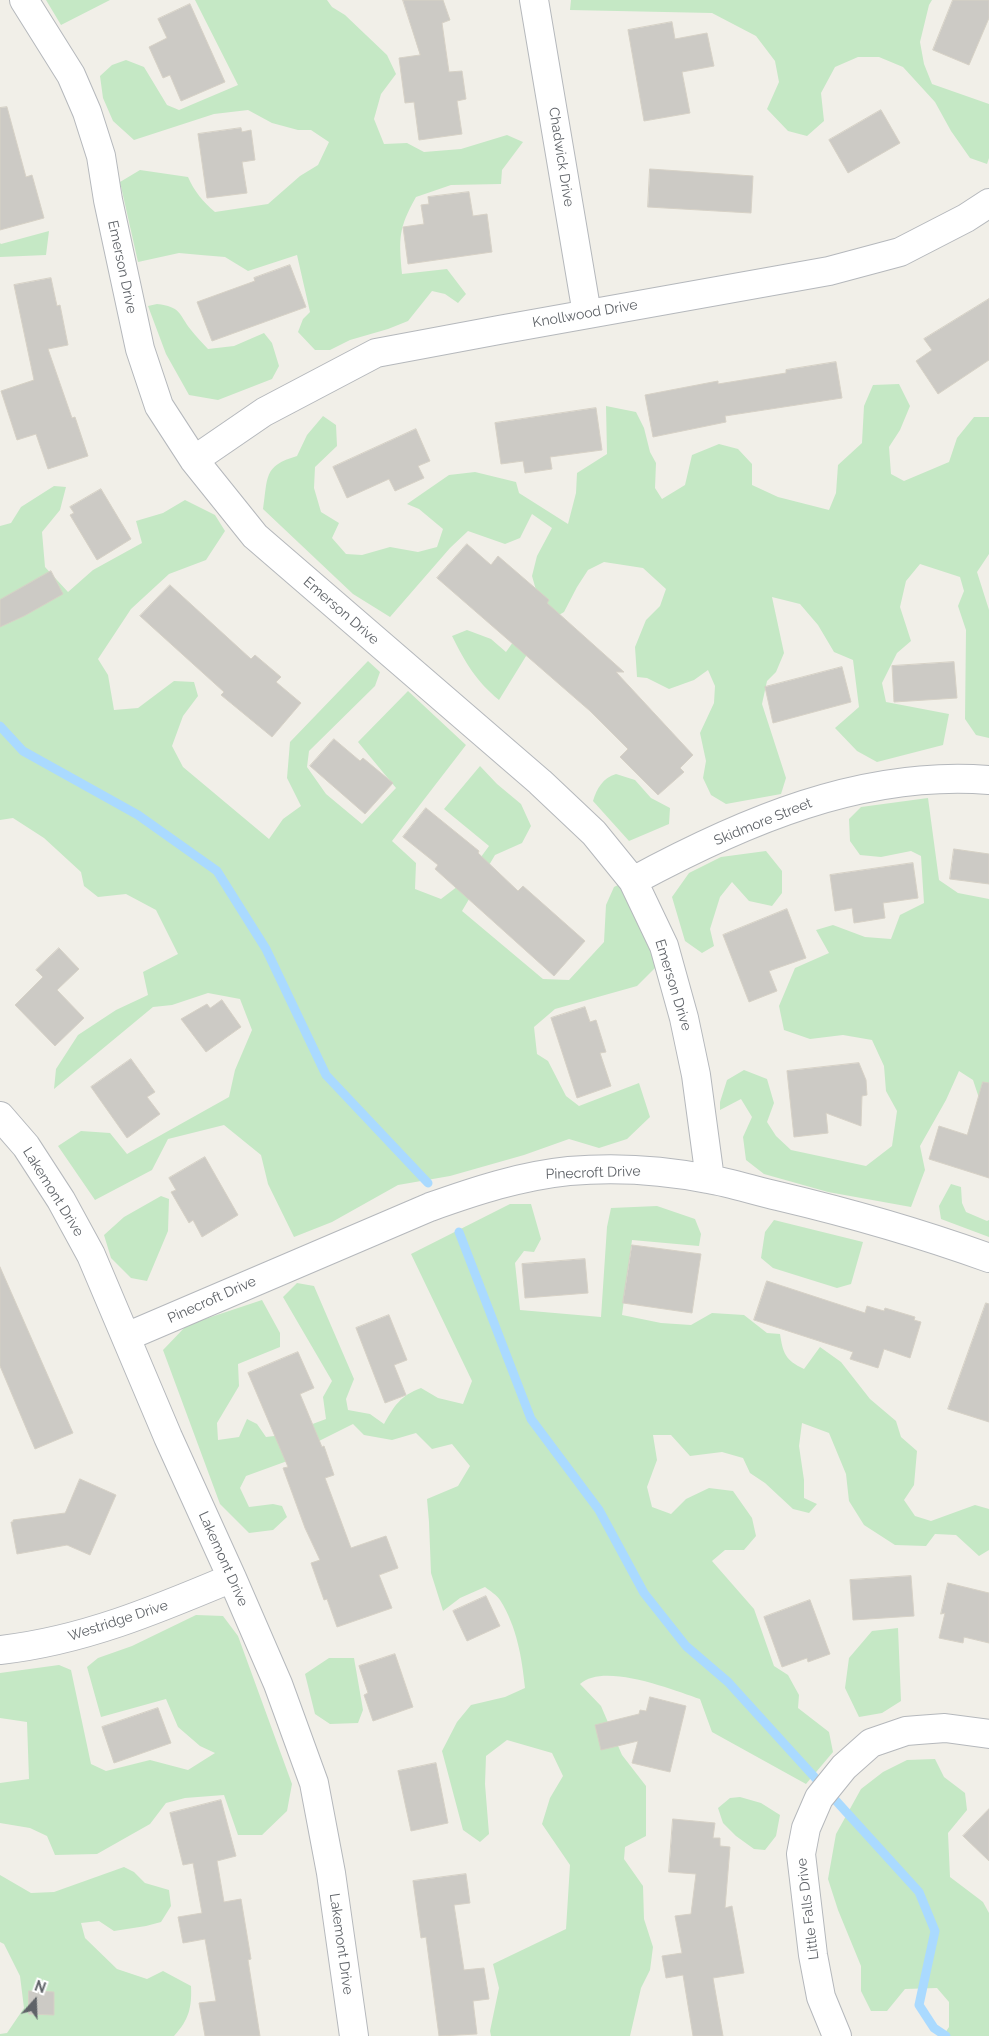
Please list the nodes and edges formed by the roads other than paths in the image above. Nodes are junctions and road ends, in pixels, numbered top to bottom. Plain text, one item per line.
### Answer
1 (24, 0) edge
2 (534, 0) edge
3 (989, 202) edge
4 (587, 314) junction
5 (194, 460) junction
6 (989, 780) edge
7 (633, 881) junction
8 (0, 1116) edge
9 (710, 1179) junction
10 (989, 1258) edge
11 (126, 1337) junction
12 (232, 1578) junction
13 (0, 1650) edge
14 (989, 1734) edge
15 (354, 2036) edge
16 (836, 2036) edge

1 - 5 street, Emerson Drive
2 - 4 street, Chadwick Drive
3 - 4 street, Knollwood Drive
4 - 5 street, Knollwood Drive
5 - 7 street, Emerson Drive
6 - 7 street, Skidmore Street
7 - 9 street, Emerson Drive
8 - 11 street, Lakemont Drive
9 - 10 street, Pinecroft Drive
9 - 11 street, Pinecroft Drive
11 - 12 street, Lakemont Drive
12 - 13 street, Westridge Drive
12 - 15 street, Lakemont Drive
14 - 16 street, Little Falls Drive

